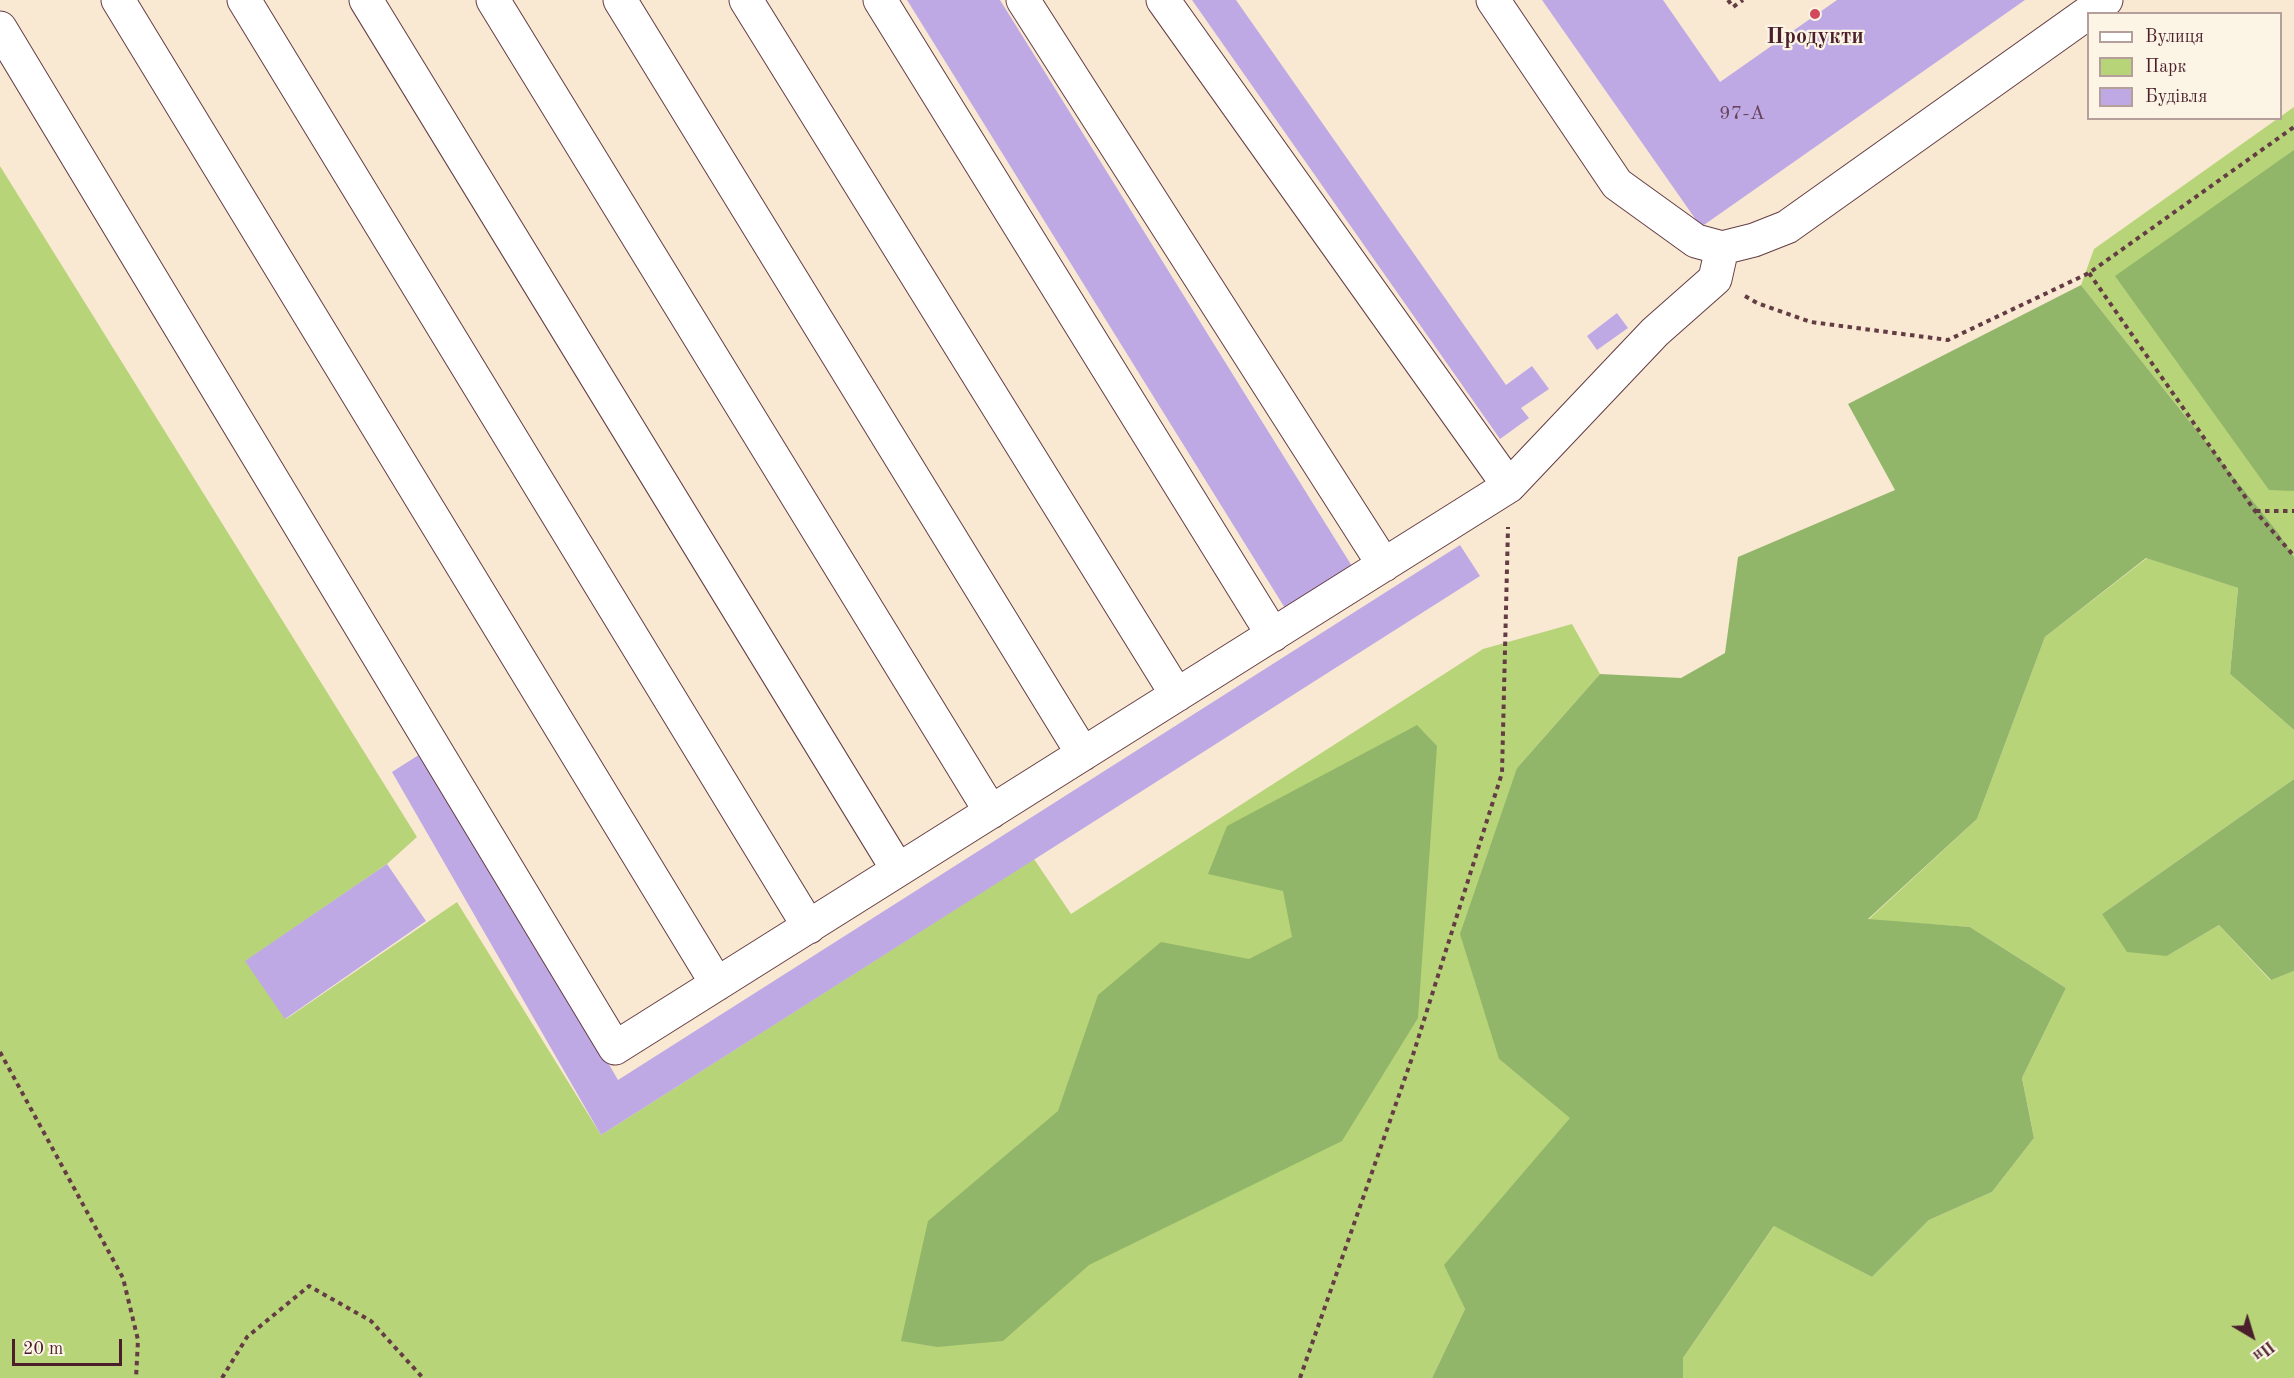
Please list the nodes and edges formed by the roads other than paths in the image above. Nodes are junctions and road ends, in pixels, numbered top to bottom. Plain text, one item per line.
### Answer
1 (118, 0) edge
2 (244, 0) edge
3 (366, 0) edge
4 (493, 0) edge
5 (620, 0) edge
6 (746, 0) edge
7 (880, 0) edge
8 (1023, 0) edge
9 (1163, 0) edge
10 (1493, 0) edge
11 (2106, 0) edge
12 (2089, 12) edge
13 (2087, 13) edge
14 (0, 28) edge
15 (1722, 248) junction
16 (1509, 486) junction
17 (1384, 565) junction
18 (1273, 635) junction
19 (1177, 695) junction
20 (1083, 754) junction
21 (991, 812) junction
22 (898, 870) junction
23 (809, 927) junction
24 (717, 984) junction

1 - 24 lane
2 - 23 lane
3 - 22 lane
4 - 21 lane
5 - 20 lane
6 - 19 lane
7 - 18 lane
8 - 17 lane
9 - 16 lane
10 - 15 lane
11 - 12 lane
13 - 15 lane
14 - 24 lane
15 - 16 lane
16 - 17 lane
17 - 18 lane
18 - 19 lane
19 - 20 lane
20 - 21 lane
21 - 22 lane
22 - 23 lane
23 - 24 lane

